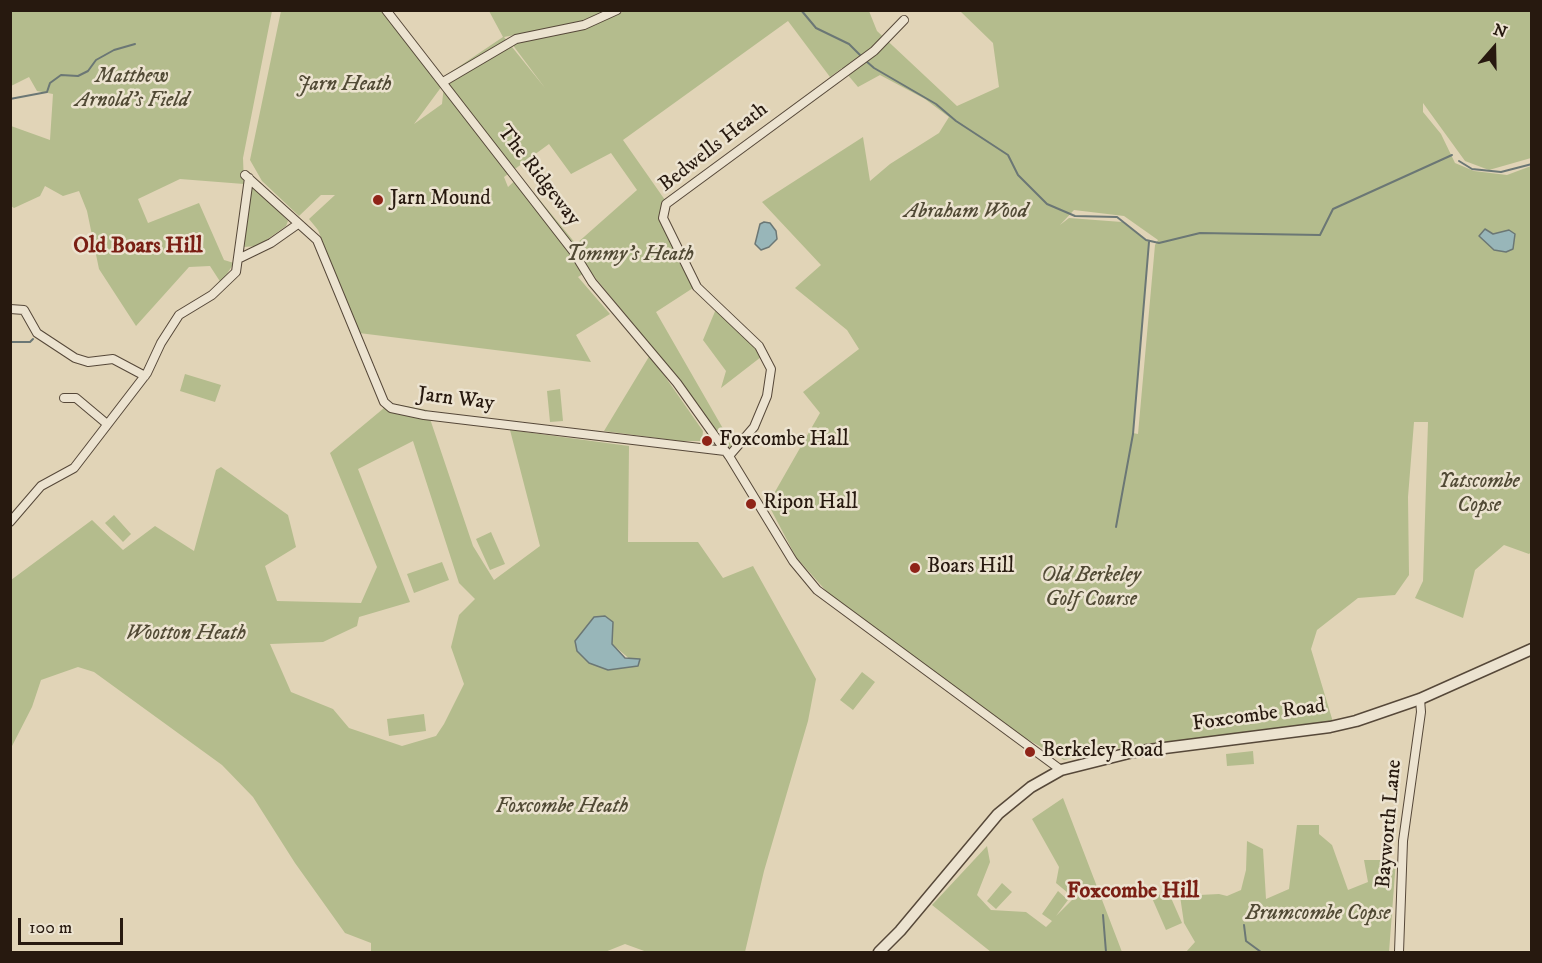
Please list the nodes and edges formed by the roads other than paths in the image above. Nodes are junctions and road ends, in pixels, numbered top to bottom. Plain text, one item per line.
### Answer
1 (386, 10) edge
2 (617, 10) edge
3 (904, 20) dead end
4 (443, 82) junction
5 (298, 224) junction
6 (238, 259) junction
7 (10, 309) edge
8 (145, 376) junction
9 (64, 398) dead end
10 (107, 423) junction
11 (727, 454) junction
12 (10, 522) edge
13 (1532, 650) edge
14 (1420, 699) junction
15 (1061, 770) junction
16 (879, 952) edge
17 (1400, 952) edge

1 - 4 street, The Ridgeway
2 - 4 street
3 - 11 street, Bedwells Heath
4 - 11 street, The Ridgeway
5 - 6 street
5 - 6 street
5 - 11 street, Jarn Way
6 - 8 street
7 - 8 street
8 - 10 street
9 - 10 street
10 - 12 street
11 - 15 street
13 - 14 street, Foxcombe Road
14 - 15 street, Foxcombe Road
14 - 17 street, Bayworth Lane
15 - 16 street, Foxcombe Road

